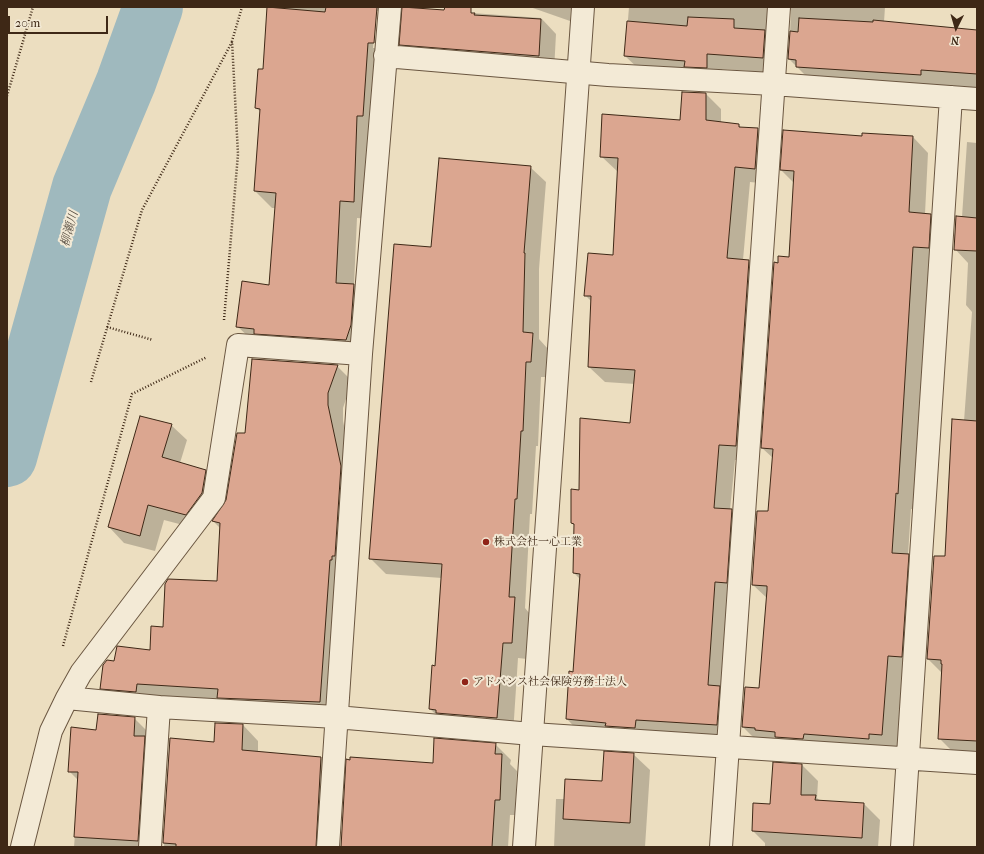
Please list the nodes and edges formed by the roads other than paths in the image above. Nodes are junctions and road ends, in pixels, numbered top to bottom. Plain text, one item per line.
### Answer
1 (390, 7) edge
2 (583, 7) edge
3 (779, 7) edge
4 (385, 56) junction
5 (579, 72) junction
6 (773, 84) junction
7 (951, 97) junction
8 (977, 99) edge
9 (361, 354) junction
10 (67, 698) junction
11 (159, 707) junction
12 (336, 717) junction
13 (532, 734) junction
14 (729, 747) junction
15 (909, 759) junction
16 (977, 763) edge
17 (22, 847) edge
18 (150, 847) edge
19 (328, 847) edge
20 (524, 847) edge
21 (721, 847) edge
22 (902, 847) edge

1 - 4 street
2 - 5 street
3 - 6 street
4 - 5 street
4 - 9 street
5 - 6 street
5 - 13 street
6 - 7 street
6 - 14 street
7 - 8 street
7 - 15 street
9 - 10 street
9 - 12 street
10 - 11 street
10 - 17 street
11 - 12 street
11 - 18 street
12 - 13 street
12 - 19 street
13 - 14 street
13 - 20 street
14 - 15 street
14 - 21 street
15 - 16 street
15 - 22 street

